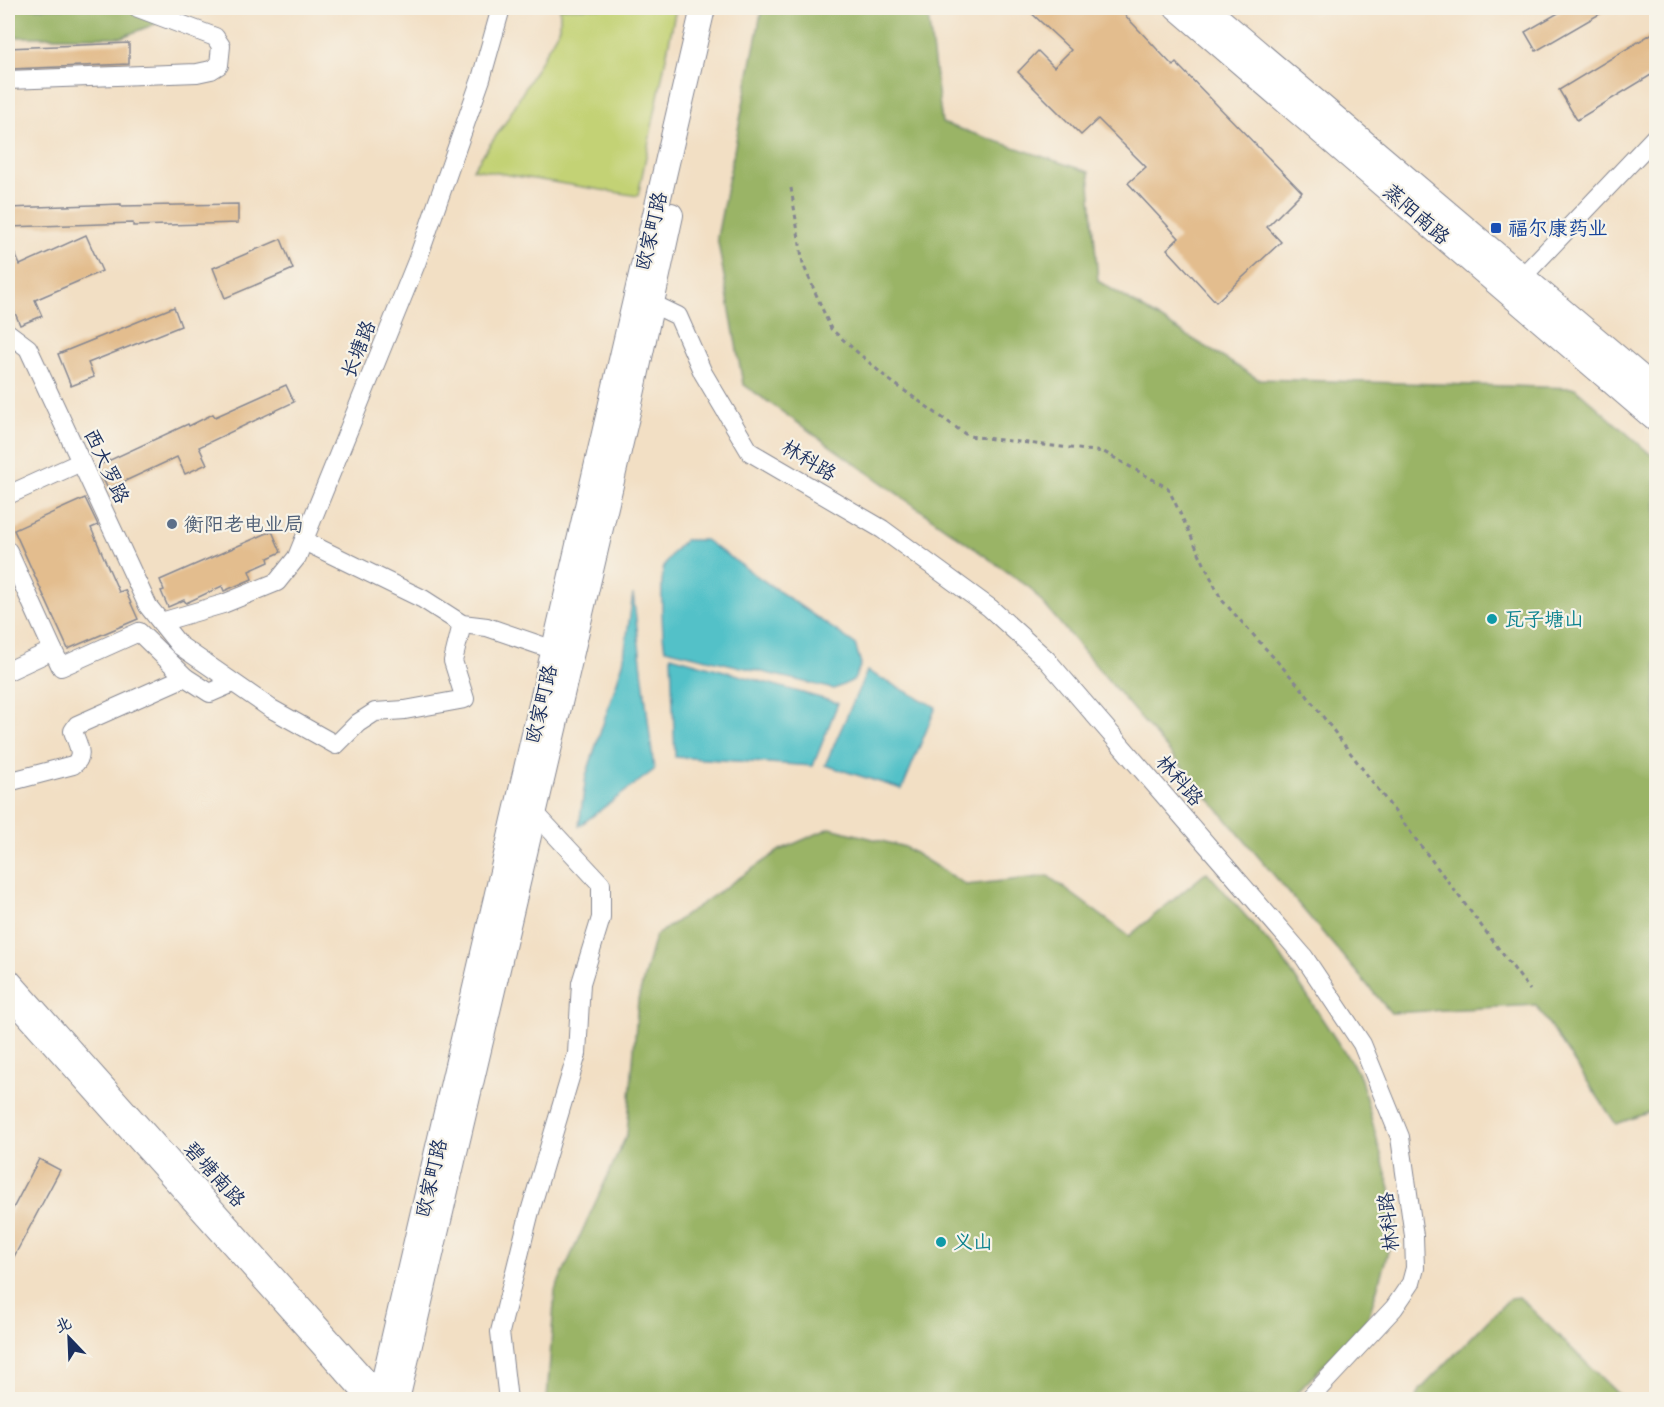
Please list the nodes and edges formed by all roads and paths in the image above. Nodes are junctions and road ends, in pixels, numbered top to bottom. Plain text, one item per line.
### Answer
1 (138, 8) edge
2 (501, 8) edge
3 (703, 8) edge
4 (716, 8) edge
5 (1178, 8) edge
6 (1206, 8) edge
7 (8, 80) edge
8 (1656, 136) edge
9 (791, 188) dead end
10 (1523, 276) junction
11 (653, 304) junction
12 (8, 333) edge
13 (1656, 390) edge
14 (1656, 420) edge
15 (81, 462) junction
16 (8, 495) edge
17 (304, 541) junction
18 (8, 551) edge
19 (161, 622) junction
20 (462, 624) junction
21 (53, 650) junction
22 (554, 650) junction
23 (8, 671) edge
24 (184, 677) junction
25 (233, 683) junction
26 (8, 782) edge
27 (535, 813) junction
28 (8, 976) edge
29 (1530, 990) dead end
30 (8, 997) edge
31 (382, 1398) edge
32 (508, 1400) edge
33 (1308, 1400) edge

1 - 7 street
2 - 17 street, 长塘路
3 - 22 main road, 欧家町路
4 - 11 main road, 欧家町路
5 - 14 main road, 蒸阳南路
6 - 10 main road, 蒸阳南路
8 - 10 street
9 - 29 path
10 - 13 main road, 蒸阳南路
11 - 27 main road, 欧家町路
11 - 33 street, 林科路
12 - 15 street, 西大罗路
15 - 16 street
15 - 19 street, 西大罗路
17 - 19 street, 长塘路
17 - 20 street
18 - 21 street
19 - 25 street, 西大罗路
20 - 22 street
20 - 25 street, 西大罗路
21 - 23 street
21 - 24 street
22 - 31 main road, 欧家町路
24 - 25 street
24 - 26 street
27 - 31 main road, 欧家町路
27 - 32 street
28 - 31 street, 碧塘南路
30 - 31 street, 碧塘南路

